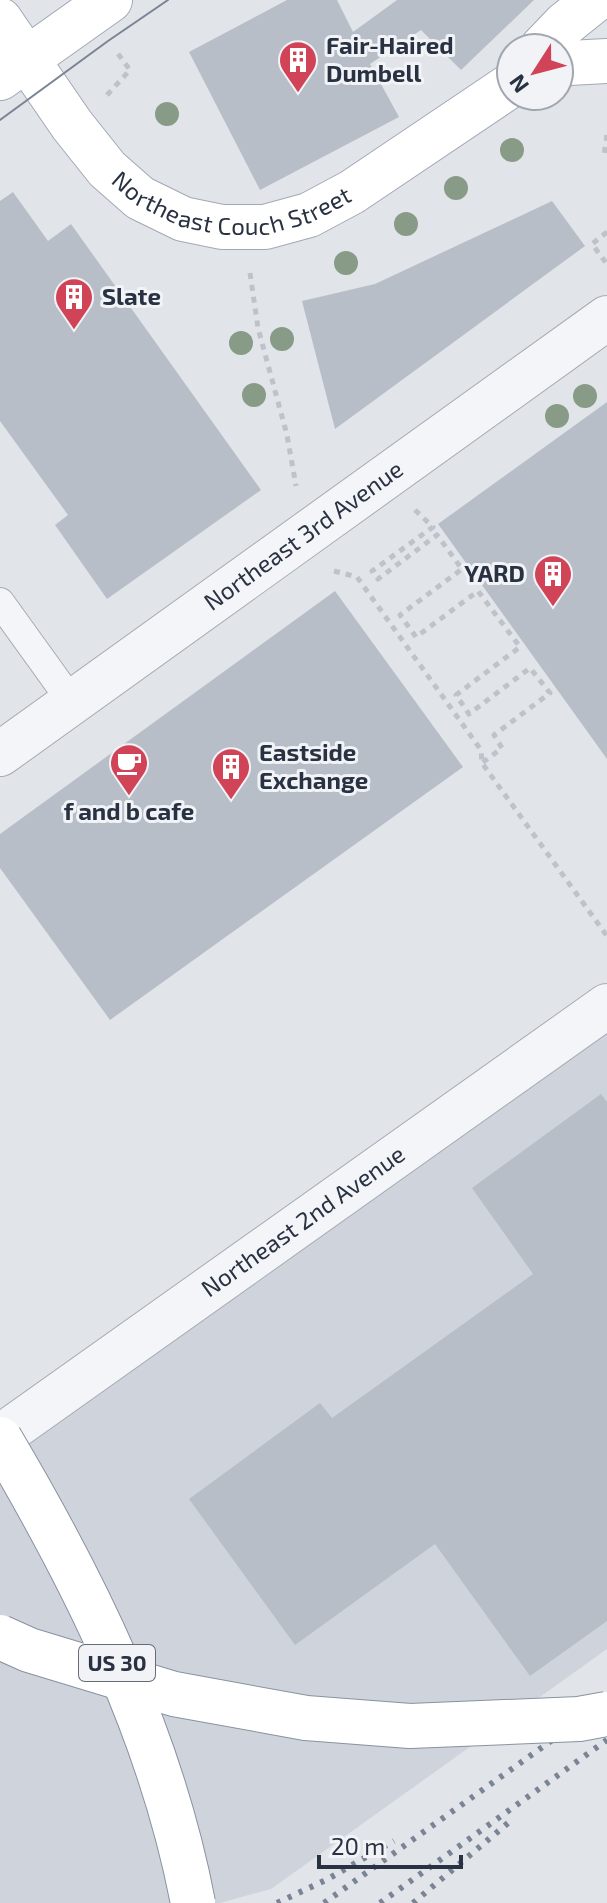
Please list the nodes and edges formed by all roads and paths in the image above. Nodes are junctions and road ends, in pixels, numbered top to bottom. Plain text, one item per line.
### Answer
1 (110, 0) edge
2 (595, 0) edge
3 (0, 20) edge
4 (557, 32) edge
5 (115, 50) dead end
6 (607, 61) edge
7 (575, 63) edge
8 (14, 68) edge
9 (495, 94) edge
10 (104, 98) dead end
11 (607, 135) edge
12 (607, 155) edge
13 (243, 228) junction
14 (607, 232) edge
15 (607, 264) edge
16 (607, 318) edge
17 (433, 527) dead end
18 (303, 535) junction
19 (357, 577) dead end
20 (0, 602) edge
21 (400, 615) junction
22 (390, 622) junction
23 (416, 637) junction
24 (405, 645) junction
25 (456, 695) junction
26 (72, 702) junction
27 (447, 702) junction
28 (469, 714) junction
29 (460, 720) junction
30 (0, 754) edge
31 (482, 763) junction
32 (607, 936) edge
33 (607, 1006) edge
34 (0, 1438) edge
35 (0, 1637) edge
36 (607, 1714) edge
37 (193, 1903) edge

1 - 8 main road
2 - 4 main road
3 - 8 main road, Northeast Couch Street
5 - 10 path
6 - 7 main road
8 - 13 main road, Northeast Couch Street
9 - 13 main road, Northeast Couch Street
11 - 12 path
13 - 18 path
14 - 15 path
16 - 18 street, Northeast 3rd Avenue
17 - 21 path
18 - 26 street, Northeast 3rd Avenue
19 - 22 path
20 - 26 lane
21 - 22 path
21 - 23 path
22 - 24 path
23 - 24 path
23 - 25 path
24 - 27 path
25 - 27 path
25 - 28 path
26 - 30 street, Northeast 3rd Avenue
27 - 29 path
28 - 29 path
28 - 31 path
29 - 31 path
31 - 32 path
33 - 34 street, Northeast 2nd Avenue
34 - 37 main road, US 30, bridge
35 - 36 main road, bridge

